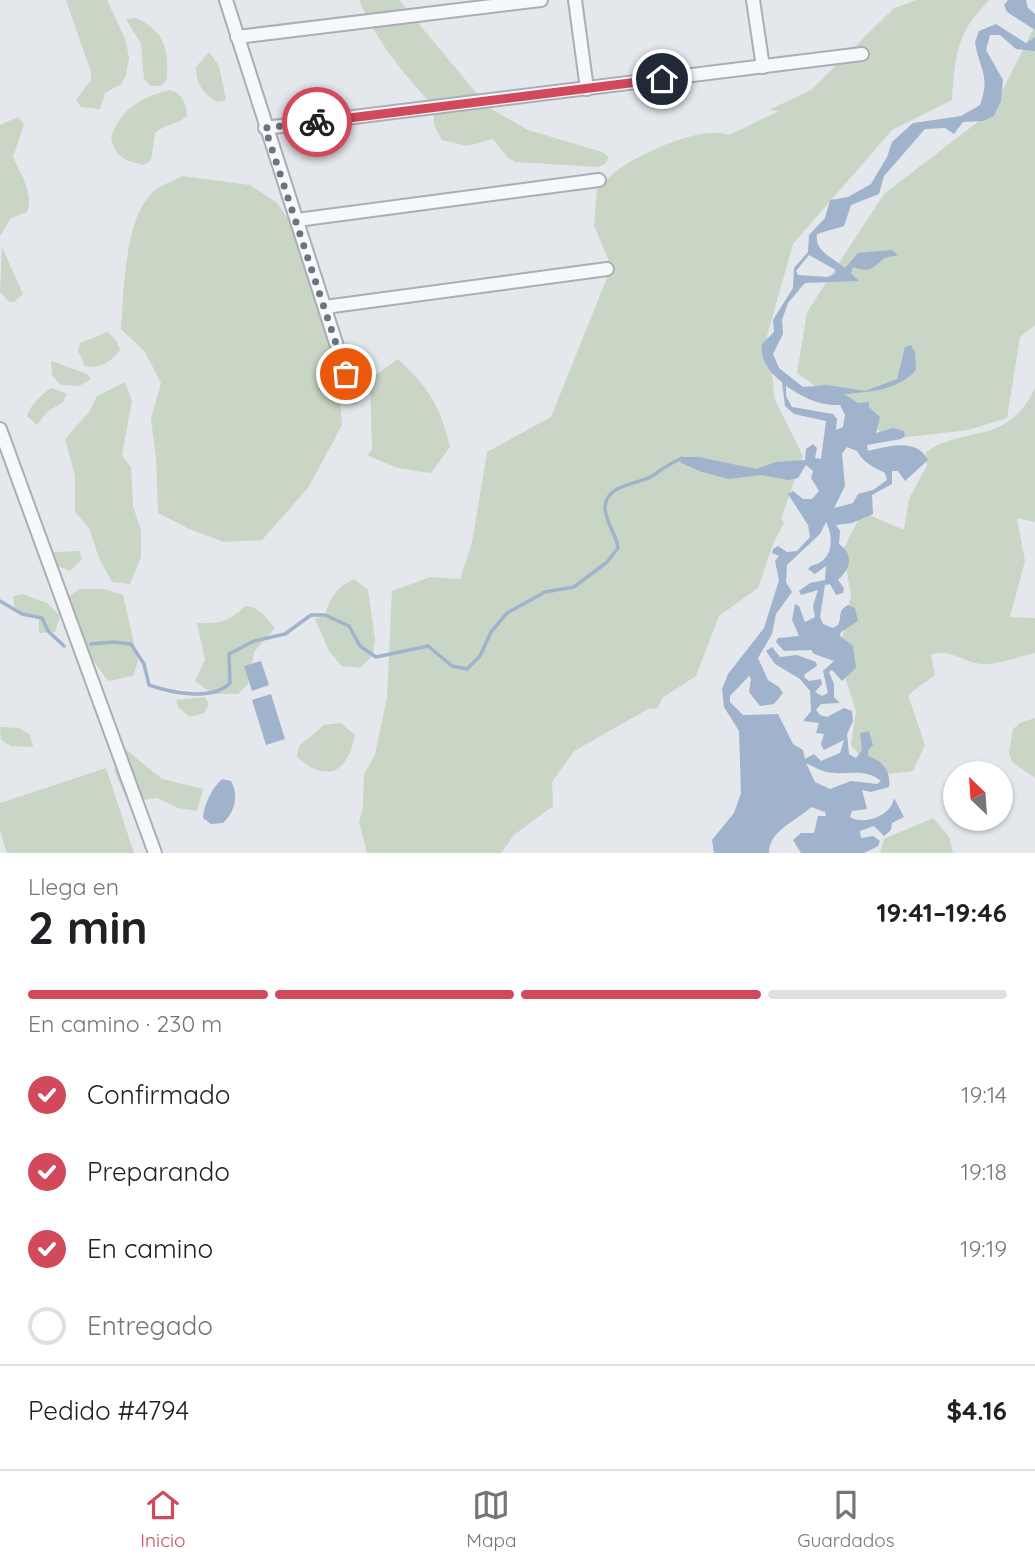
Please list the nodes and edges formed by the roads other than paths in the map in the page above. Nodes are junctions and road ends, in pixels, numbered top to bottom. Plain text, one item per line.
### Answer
1 (226, 0) edge
2 (541, 0) edge
3 (575, 0) edge
4 (753, 0) edge
5 (237, 37) junction
6 (862, 54) dead end
7 (763, 66) junction
8 (587, 89) junction
9 (265, 128) junction
10 (599, 180) dead end
11 (297, 220) junction
12 (607, 269) dead end
13 (325, 307) junction
14 (354, 396) dead end
15 (0, 429) edge
16 (155, 853) edge

1 - 5 street
2 - 5 street
3 - 8 street
4 - 7 street
5 - 9 street
6 - 7 street
7 - 8 street
8 - 9 street
9 - 11 street
10 - 11 street
11 - 13 street
12 - 13 street
13 - 14 street
15 - 16 street

